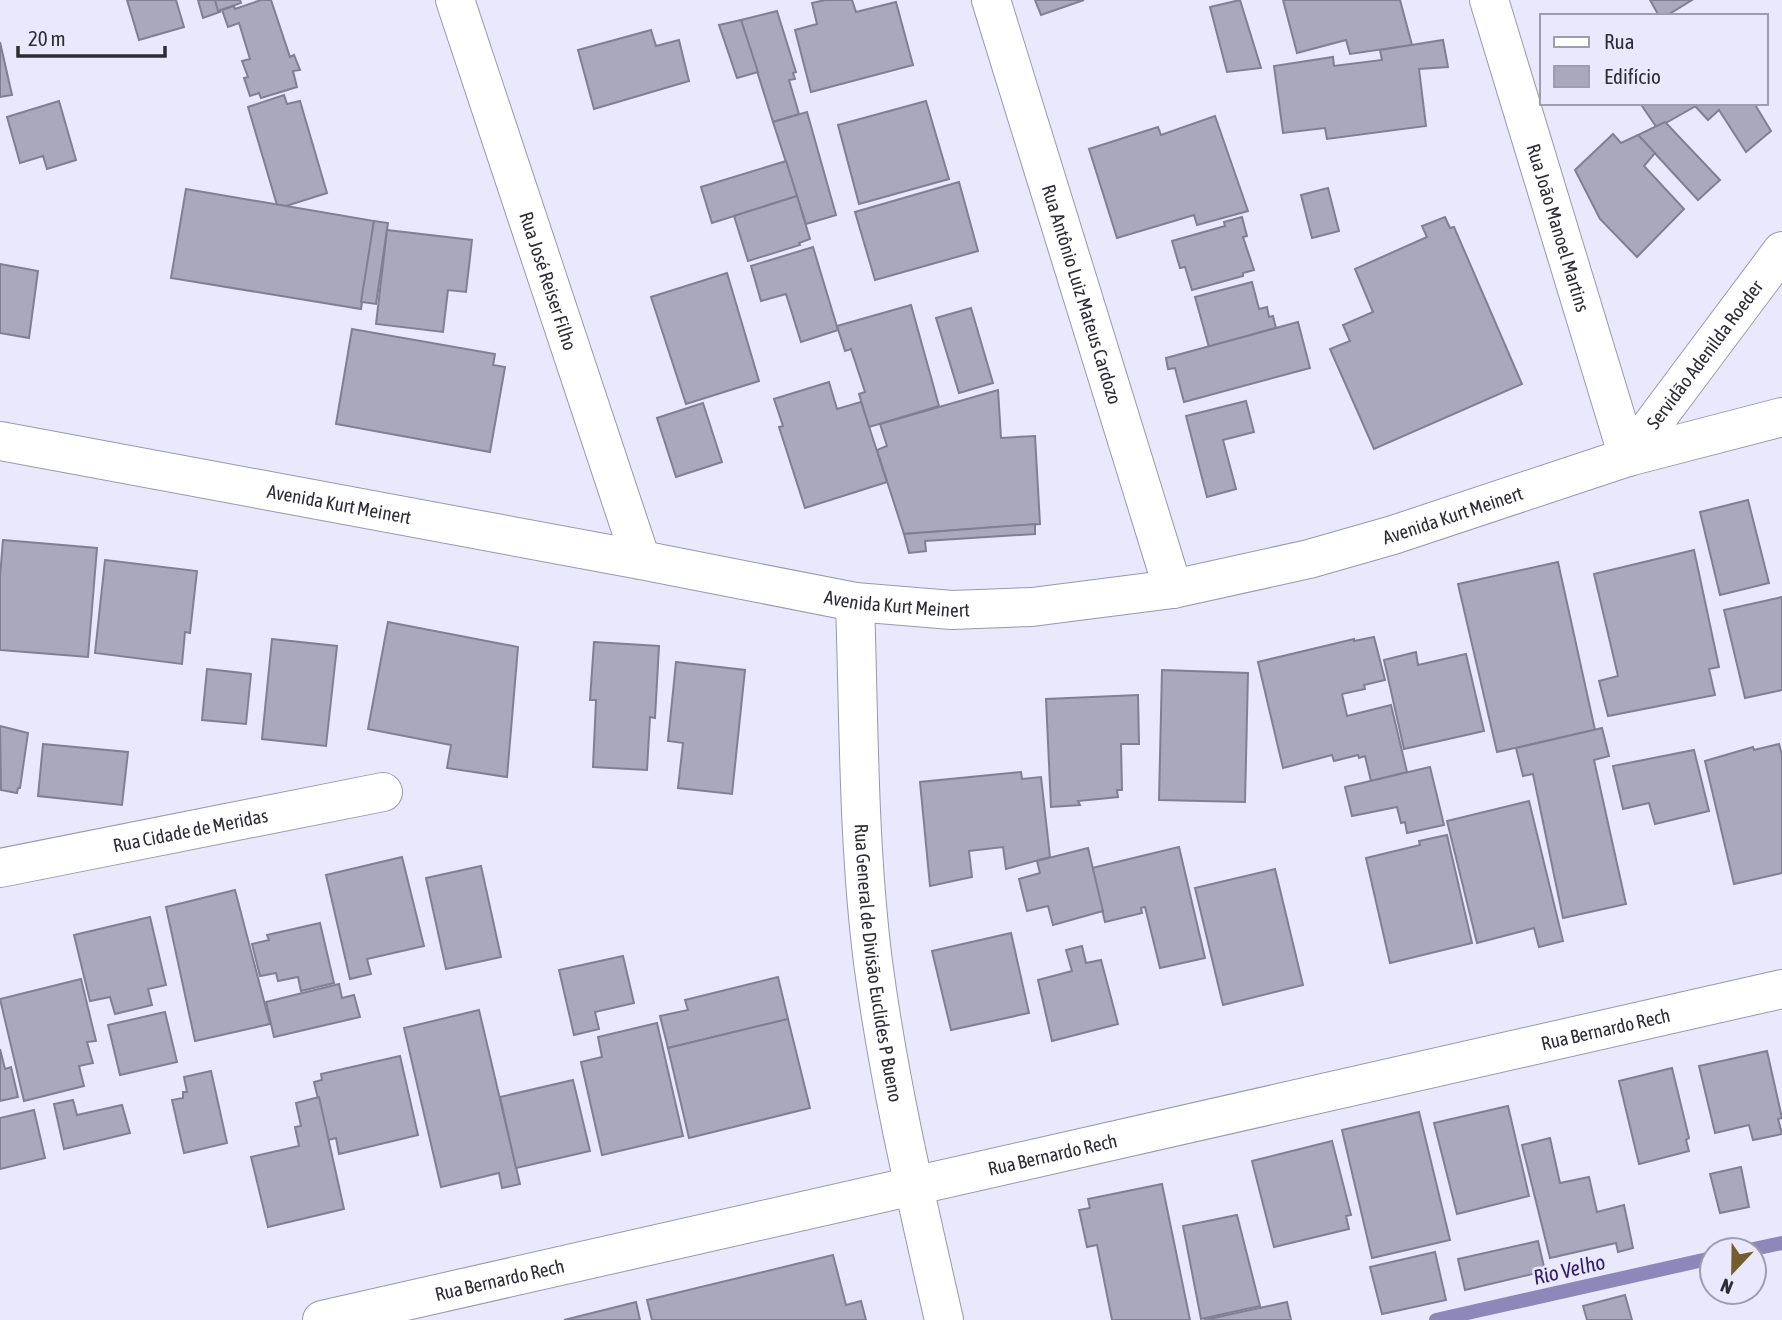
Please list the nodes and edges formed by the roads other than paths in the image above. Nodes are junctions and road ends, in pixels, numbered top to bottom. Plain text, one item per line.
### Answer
1 (455, 0) edge
2 (991, 0) edge
3 (1489, 0) edge
4 (1782, 251) edge
5 (1782, 417) edge
6 (0, 441) edge
7 (1628, 457) junction
8 (641, 560) junction
9 (1173, 589) junction
10 (855, 603) junction
11 (383, 792) dead end
12 (0, 868) edge
13 (1782, 989) edge
14 (913, 1186) junction
15 (322, 1320) edge
16 (944, 1320) edge

1 - 8 main road, Rua José Reiser Filho
2 - 9 main road, Rua Antônio Luiz Mateus Cardozo
3 - 7 main road, Rua João Manoel Martins
4 - 7 main road, Servidão Adenilda Roeder
5 - 7 main road, Avenida Kurt Meinert
6 - 8 main road, Avenida Kurt Meinert
7 - 9 main road, Avenida Kurt Meinert
8 - 10 main road, Avenida Kurt Meinert
9 - 10 main road, Avenida Kurt Meinert
10 - 14 main road, Rua General de Divisão Euclides P Bueno
11 - 12 main road, Rua Cidade de Meridas
13 - 14 main road, Rua Bernardo Rech
14 - 15 main road, Rua Bernardo Rech
14 - 16 main road, Rua General de Divisão Euclides P Bueno

